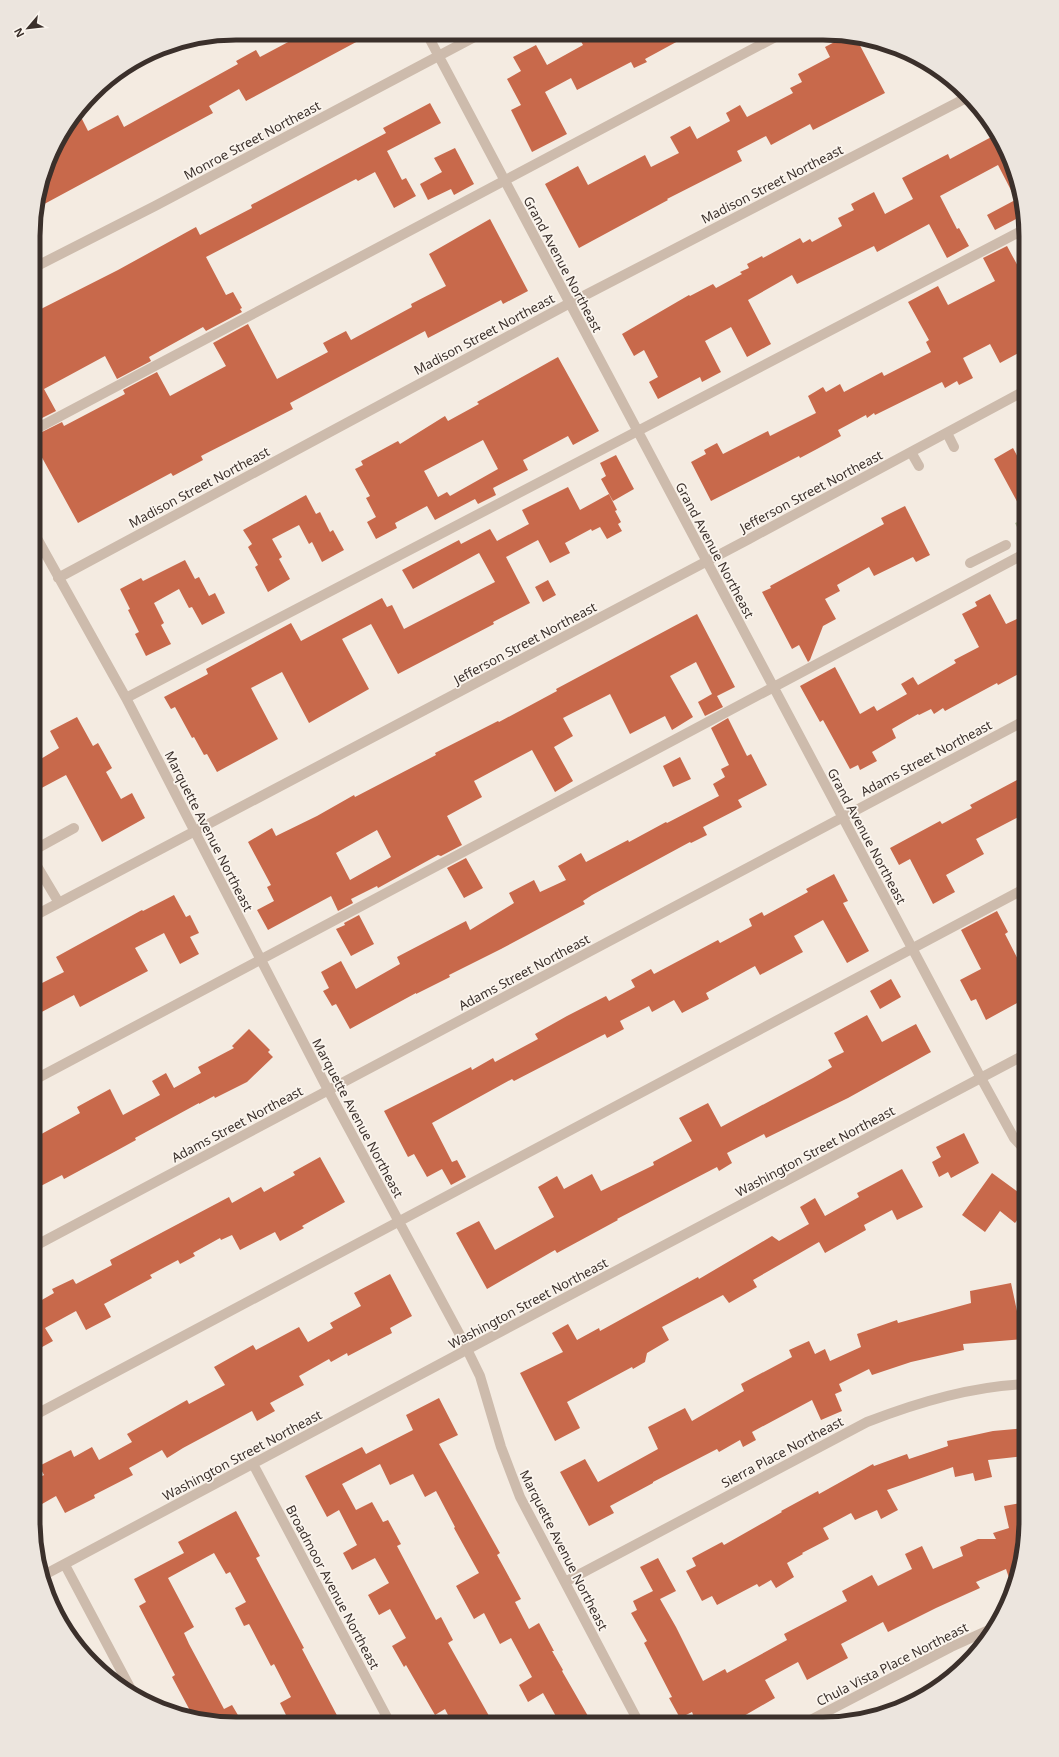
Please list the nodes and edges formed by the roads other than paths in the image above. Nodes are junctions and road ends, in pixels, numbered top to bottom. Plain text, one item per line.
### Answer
1 (430, 40) edge
2 (469, 40) edge
3 (770, 40) edge
4 (439, 56) junction
5 (964, 99) edge
6 (505, 181) junction
7 (1019, 232) edge
8 (40, 264) edge
9 (570, 303) junction
10 (1019, 394) edge
11 (40, 427) edge
12 (638, 431) junction
13 (947, 433) junction
14 (954, 447) dead end
15 (911, 452) junction
16 (918, 466) dead end
17 (1006, 545) dead end
18 (40, 549) edge
19 (1019, 557) edge
20 (707, 561) junction
21 (970, 563) dead end
22 (58, 578) junction
23 (773, 688) junction
24 (126, 698) junction
25 (1019, 724) edge
26 (842, 817) junction
27 (74, 828) dead end
28 (195, 832) junction
29 (40, 847) edge
30 (40, 871) edge
31 (1019, 892) edge
32 (59, 903) junction
33 (40, 913) edge
34 (912, 949) junction
35 (261, 960) junction
36 (1019, 1058) edge
37 (40, 1077) edge
38 (981, 1078) junction
39 (328, 1090) junction
40 (1019, 1143) edge
41 (398, 1220) junction
42 (40, 1243) edge
43 (468, 1349) junction
44 (1019, 1384) edge
45 (40, 1412) edge
46 (253, 1464) junction
47 (65, 1565) junction
48 (48, 1574) edge
49 (565, 1582) junction
50 (985, 1632) edge
51 (129, 1685) edge
52 (387, 1717) edge
53 (635, 1717) edge
54 (816, 1717) edge

1 - 4 street, Grand Avenue Northeast
2 - 4 street, Monroe Street Northeast
3 - 6 street
4 - 6 street, Grand Avenue Northeast
4 - 8 street, Monroe Street Northeast
5 - 9 street, Madison Street Northeast
6 - 9 street, Grand Avenue Northeast
6 - 11 street
7 - 12 street
9 - 12 street, Grand Avenue Northeast
9 - 22 street, Madison Street Northeast
10 - 13 street, Jefferson Street Northeast
12 - 20 street, Grand Avenue Northeast
12 - 24 street
13 - 14 street
13 - 15 street, Jefferson Street Northeast
15 - 16 street
15 - 20 street, Jefferson Street Northeast
17 - 21 street
18 - 22 street, Marquette Avenue Northeast
19 - 23 street
20 - 23 street, Grand Avenue Northeast
20 - 28 street, Jefferson Street Northeast
22 - 24 street, Marquette Avenue Northeast
23 - 26 street, Grand Avenue Northeast
23 - 35 street
24 - 28 street, Marquette Avenue Northeast
25 - 26 street, Adams Street Northeast
26 - 34 street, Grand Avenue Northeast
26 - 39 street, Adams Street Northeast
27 - 29 street
28 - 32 street, Jefferson Street Northeast
28 - 35 street, Marquette Avenue Northeast
30 - 32 street
31 - 34 street
32 - 33 street, Jefferson Street Northeast
34 - 38 street, Grand Avenue Northeast
34 - 41 street
35 - 37 street
35 - 39 street, Marquette Avenue Northeast
36 - 38 street, Washington Street Northeast
38 - 40 street, Grand Avenue Northeast
38 - 43 street, Washington Street Northeast
39 - 41 street, Marquette Avenue Northeast
39 - 42 street, Adams Street Northeast
41 - 43 street, Marquette Avenue Northeast
41 - 45 street
43 - 46 street, Washington Street Northeast
43 - 49 street, Marquette Avenue Northeast
44 - 49 street, Sierra Place Northeast
46 - 47 street, Washington Street Northeast
46 - 52 street, Broadmoor Avenue Northeast
47 - 48 street, Washington Street Northeast
47 - 51 street
49 - 53 street, Marquette Avenue Northeast
50 - 54 street, Chula Vista Place Northeast

